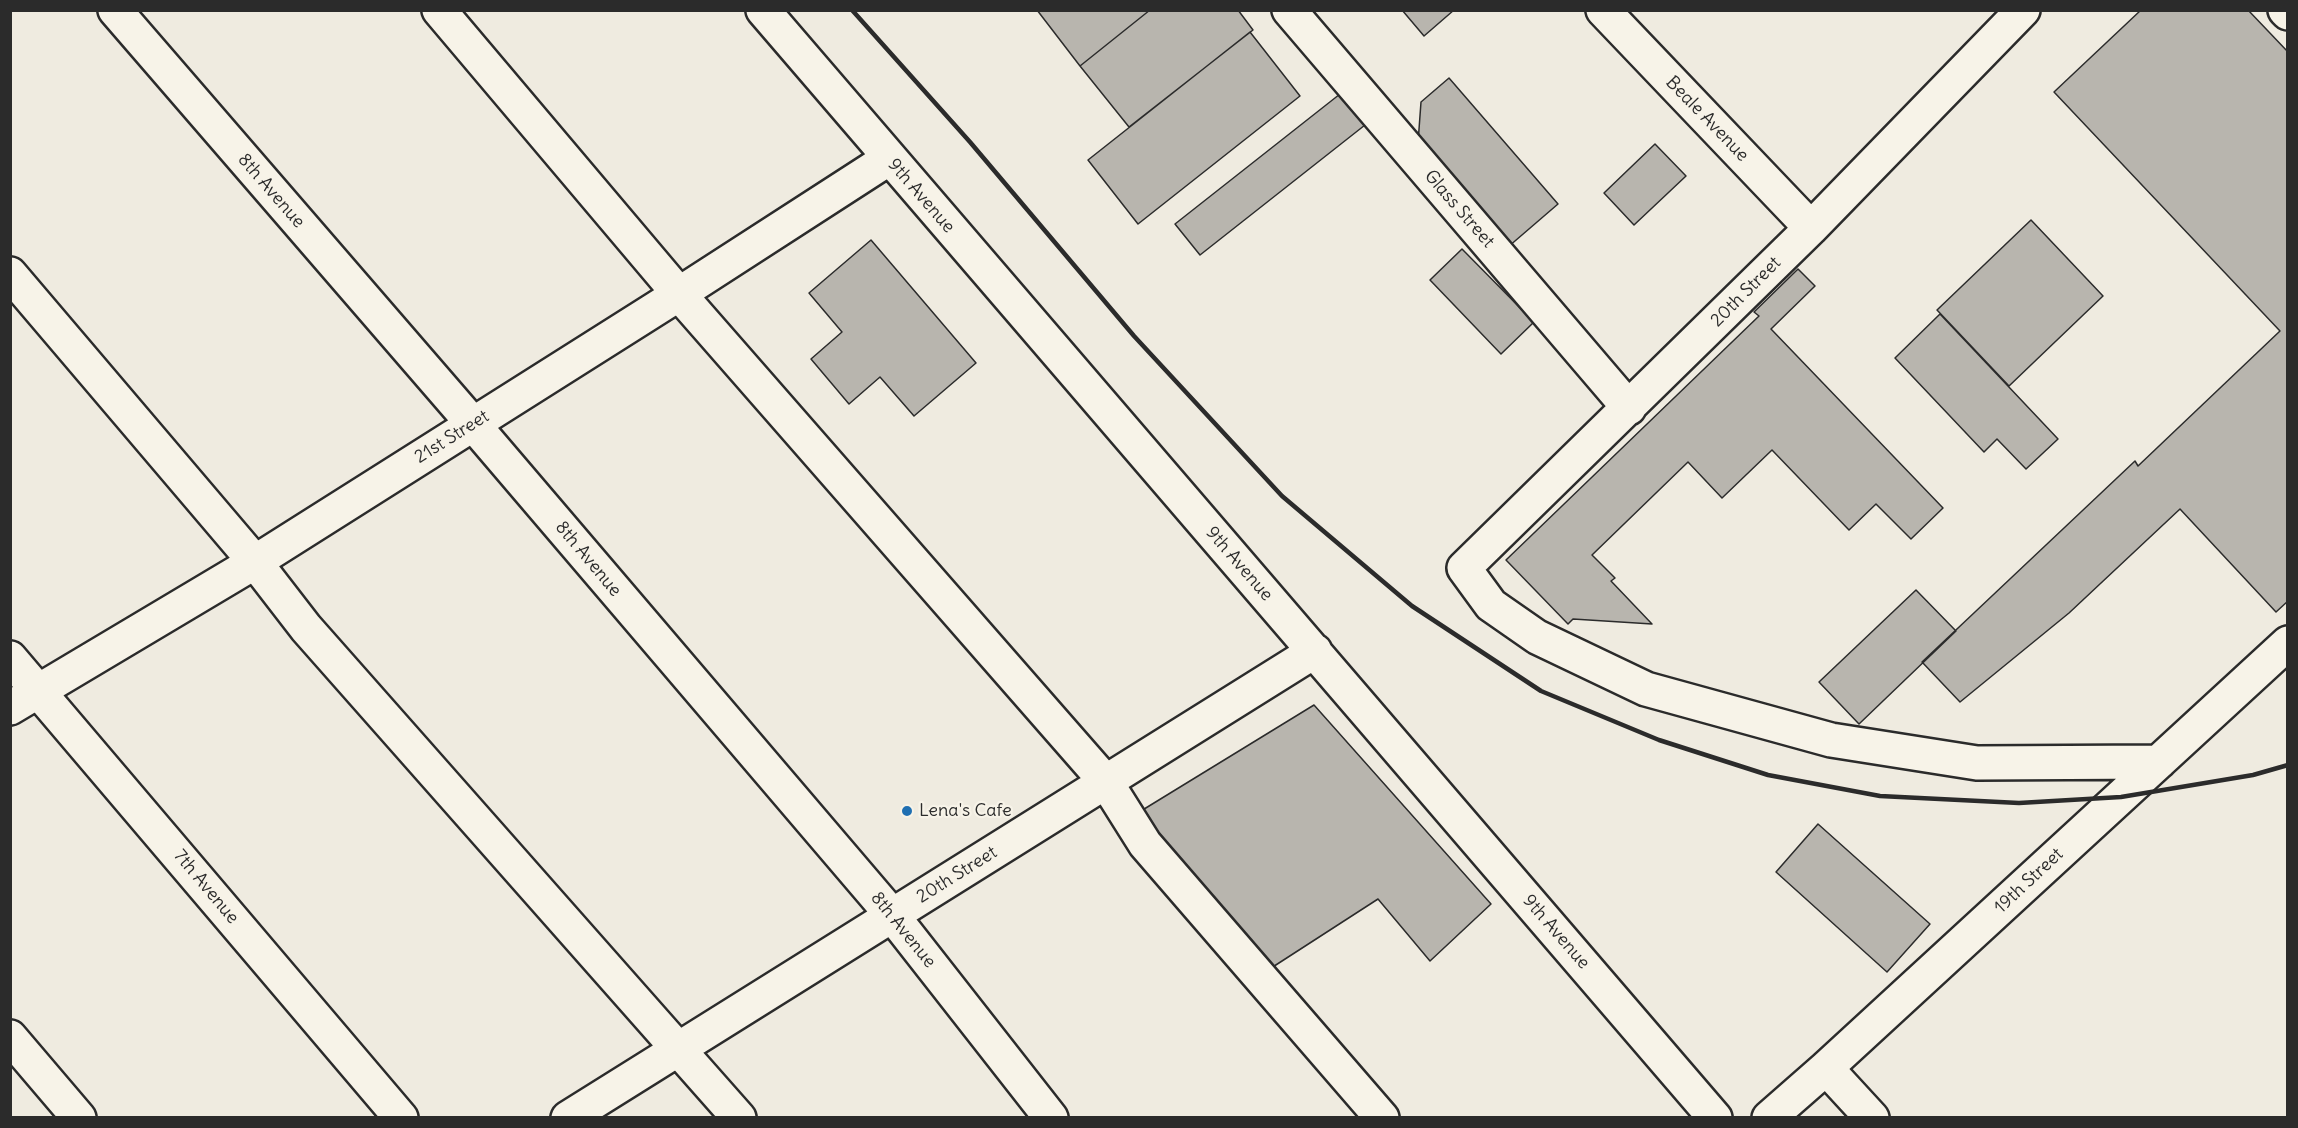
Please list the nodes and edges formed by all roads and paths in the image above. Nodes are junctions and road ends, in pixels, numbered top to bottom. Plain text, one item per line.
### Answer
1 (115, 10) edge
2 (439, 10) edge
3 (763, 10) edge
4 (1289, 10) edge
5 (1603, 10) edge
6 (2023, 10) edge
7 (888, 159) junction
8 (1811, 228) junction
9 (10, 274) edge
10 (679, 294) junction
11 (1629, 408) junction
12 (473, 424) junction
13 (255, 562) junction
14 (2288, 644) edge
15 (1315, 651) junction
16 (10, 658) edge
17 (39, 691) junction
18 (10, 708) edge
19 (2159, 762) junction
20 (1106, 782) junction
21 (892, 915) junction
22 (10, 1037) edge
23 (679, 1048) junction
24 (1826, 1068) junction
25 (79, 1118) edge
26 (401, 1118) edge
27 (568, 1118) edge
28 (739, 1118) edge
29 (1051, 1118) edge
30 (1382, 1118) edge
31 (1715, 1118) edge
32 (1769, 1118) edge
33 (1872, 1118) edge

1 - 12 street, 8th Avenue
2 - 10 street
3 - 7 street, 9th Avenue
4 - 11 street, Glass Street
5 - 8 street, Beale Avenue
6 - 8 street, 20th Street
7 - 10 street, 21st Street
7 - 15 street, 9th Avenue
8 - 11 street, 20th Street
9 - 13 street
10 - 12 street, 21st Street
10 - 20 street
11 - 19 street, 20th Street
12 - 13 street, 21st Street
12 - 21 street, 8th Avenue
13 - 17 street, 21st Street
13 - 23 street
14 - 19 street, 19th Street
15 - 20 street, 20th Street
15 - 31 street, 9th Avenue
16 - 17 street, 7th Avenue
17 - 18 street, 21st Street
17 - 26 street, 7th Avenue
19 - 24 street, 19th Street
20 - 21 street, 20th Street
20 - 30 street
21 - 23 street, 20th Street
21 - 29 street, 8th Avenue
22 - 25 street
23 - 27 street, 20th Street
23 - 28 street
24 - 32 street, 19th Street
24 - 33 street

